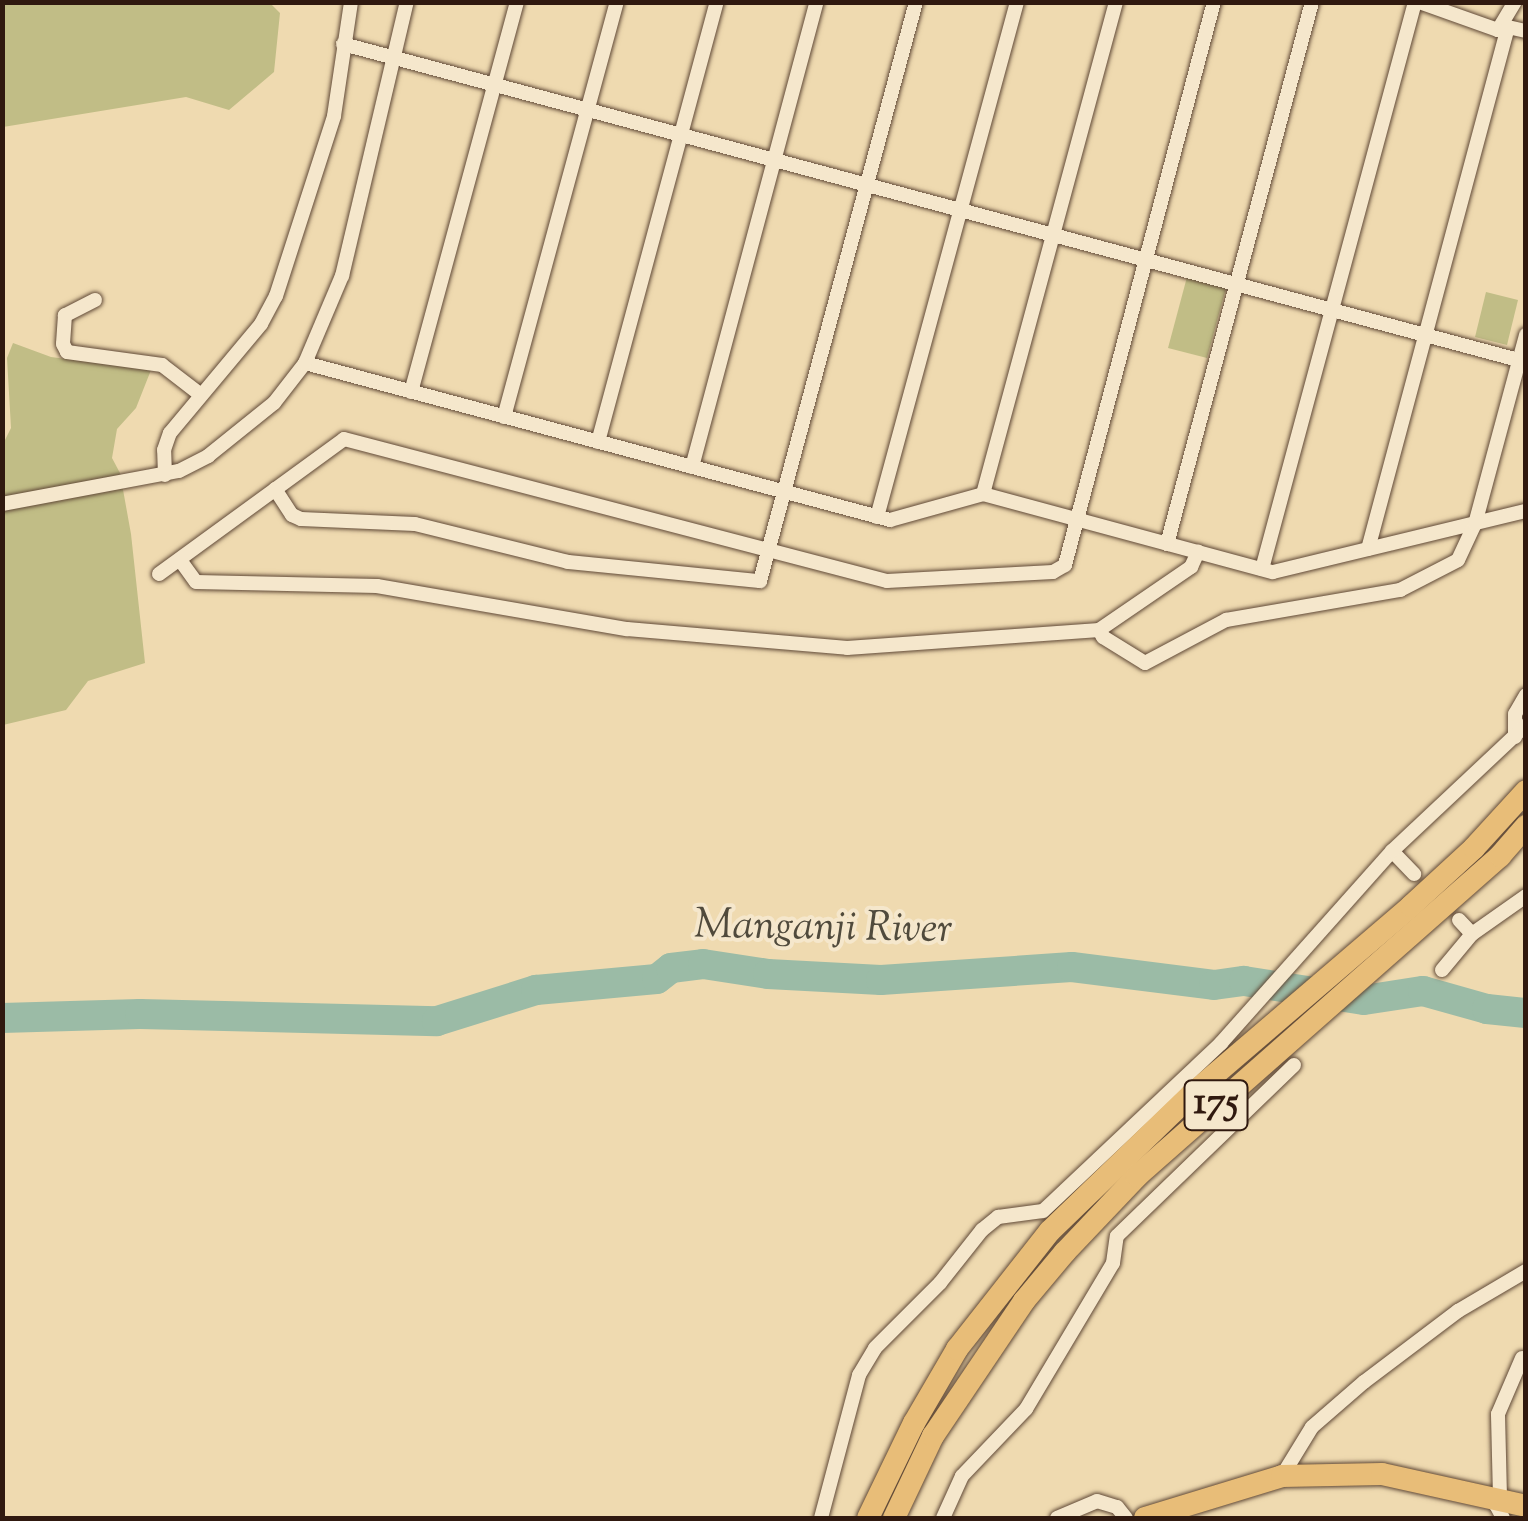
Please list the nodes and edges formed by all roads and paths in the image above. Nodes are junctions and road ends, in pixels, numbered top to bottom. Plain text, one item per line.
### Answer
1 (351, 2) edge
2 (407, 2) edge
3 (517, 2) edge
4 (618, 2) edge
5 (716, 2) edge
6 (817, 2) edge
7 (916, 2) edge
8 (1017, 2) edge
9 (1116, 2) edge
10 (1214, 2) edge
11 (1312, 2) edge
12 (1417, 2) edge
13 (1515, 2) edge
14 (1503, 28) junction
15 (1526, 32) edge
16 (343, 44) junction
17 (393, 58) junction
18 (495, 85) junction
19 (588, 110) junction
20 (681, 135) junction
21 (774, 160) junction
22 (867, 185) junction
23 (961, 210) junction
24 (1053, 236) junction
25 (1144, 260) junction
26 (1236, 285) junction
27 (95, 300) dead end
28 (1332, 310) junction
29 (1526, 335) edge
30 (1425, 336) junction
31 (1522, 361) edge
32 (306, 363) junction
33 (411, 392) junction
34 (201, 395) junction
35 (504, 417) junction
36 (598, 442) junction
37 (692, 467) junction
38 (166, 474) junction
39 (276, 490) junction
40 (786, 492) junction
41 (984, 494) junction
42 (2, 504) edge
43 (1526, 512) edge
44 (877, 516) junction
45 (1076, 519) junction
46 (1475, 524) junction
47 (1167, 544) junction
48 (1368, 549) junction
49 (770, 550) junction
50 (1198, 552) junction
51 (180, 560) junction
52 (1262, 569) junction
53 (159, 574) dead end
54 (1099, 630) junction
55 (1526, 695) edge
56 (1526, 725) edge
57 (1520, 742) edge
58 (1526, 790) edge
59 (1526, 826) edge
60 (1392, 851) junction
61 (1414, 874) dead end
62 (1526, 896) edge
63 (1460, 920) dead end
64 (1472, 934) junction
65 (1442, 970) dead end
66 (1294, 1065) dead end
67 (1526, 1271) edge
68 (1522, 1358) dead end
69 (1282, 1476) junction
70 (1526, 1506) edge
71 (1501, 1508) edge
72 (822, 1518) edge
73 (868, 1518) edge
74 (894, 1518) edge
75 (942, 1518) edge
76 (1057, 1518) edge
77 (1126, 1518) edge
78 (1145, 1518) edge

1 - 16 street
2 - 17 street
3 - 18 street
4 - 19 street
5 - 20 street
6 - 21 street
7 - 22 street
8 - 23 street
9 - 24 street
10 - 25 street
11 - 26 street
12 - 14 street
12 - 28 street
13 - 14 street
14 - 15 street
14 - 30 street
16 - 17 street
16 - 34 street
17 - 18 street
17 - 32 street
18 - 19 street
18 - 33 street
19 - 20 street
19 - 35 street
20 - 21 street
20 - 36 street
21 - 22 street
21 - 37 street
22 - 23 street
22 - 40 street
23 - 24 street
23 - 44 street
24 - 25 street
24 - 41 street
25 - 26 street
25 - 45 street
26 - 28 street
26 - 47 street
27 - 34 street
28 - 30 street
28 - 52 street
29 - 31 street
30 - 31 street
30 - 48 street
31 - 46 street
32 - 33 street
32 - 38 street
33 - 35 street
34 - 38 street
35 - 36 street
36 - 37 street
37 - 40 street
38 - 42 street
39 - 49 street
39 - 49 street
39 - 51 street
40 - 44 street
40 - 49 street
41 - 44 street
41 - 45 street
43 - 46 street
45 - 47 street
45 - 49 street
46 - 48 street
46 - 54 street
47 - 50 street
48 - 52 street
50 - 52 street
50 - 54 street
51 - 53 street
51 - 54 street
55 - 57 street
56 - 57 street
57 - 60 street
58 - 73 main road, 175
59 - 74 main road, 175
60 - 61 street
60 - 72 street
62 - 64 street
63 - 64 street
64 - 65 street
66 - 75 street
67 - 69 street
68 - 71 street
69 - 71 main road
69 - 78 main road
70 - 71 main road
76 - 77 street

